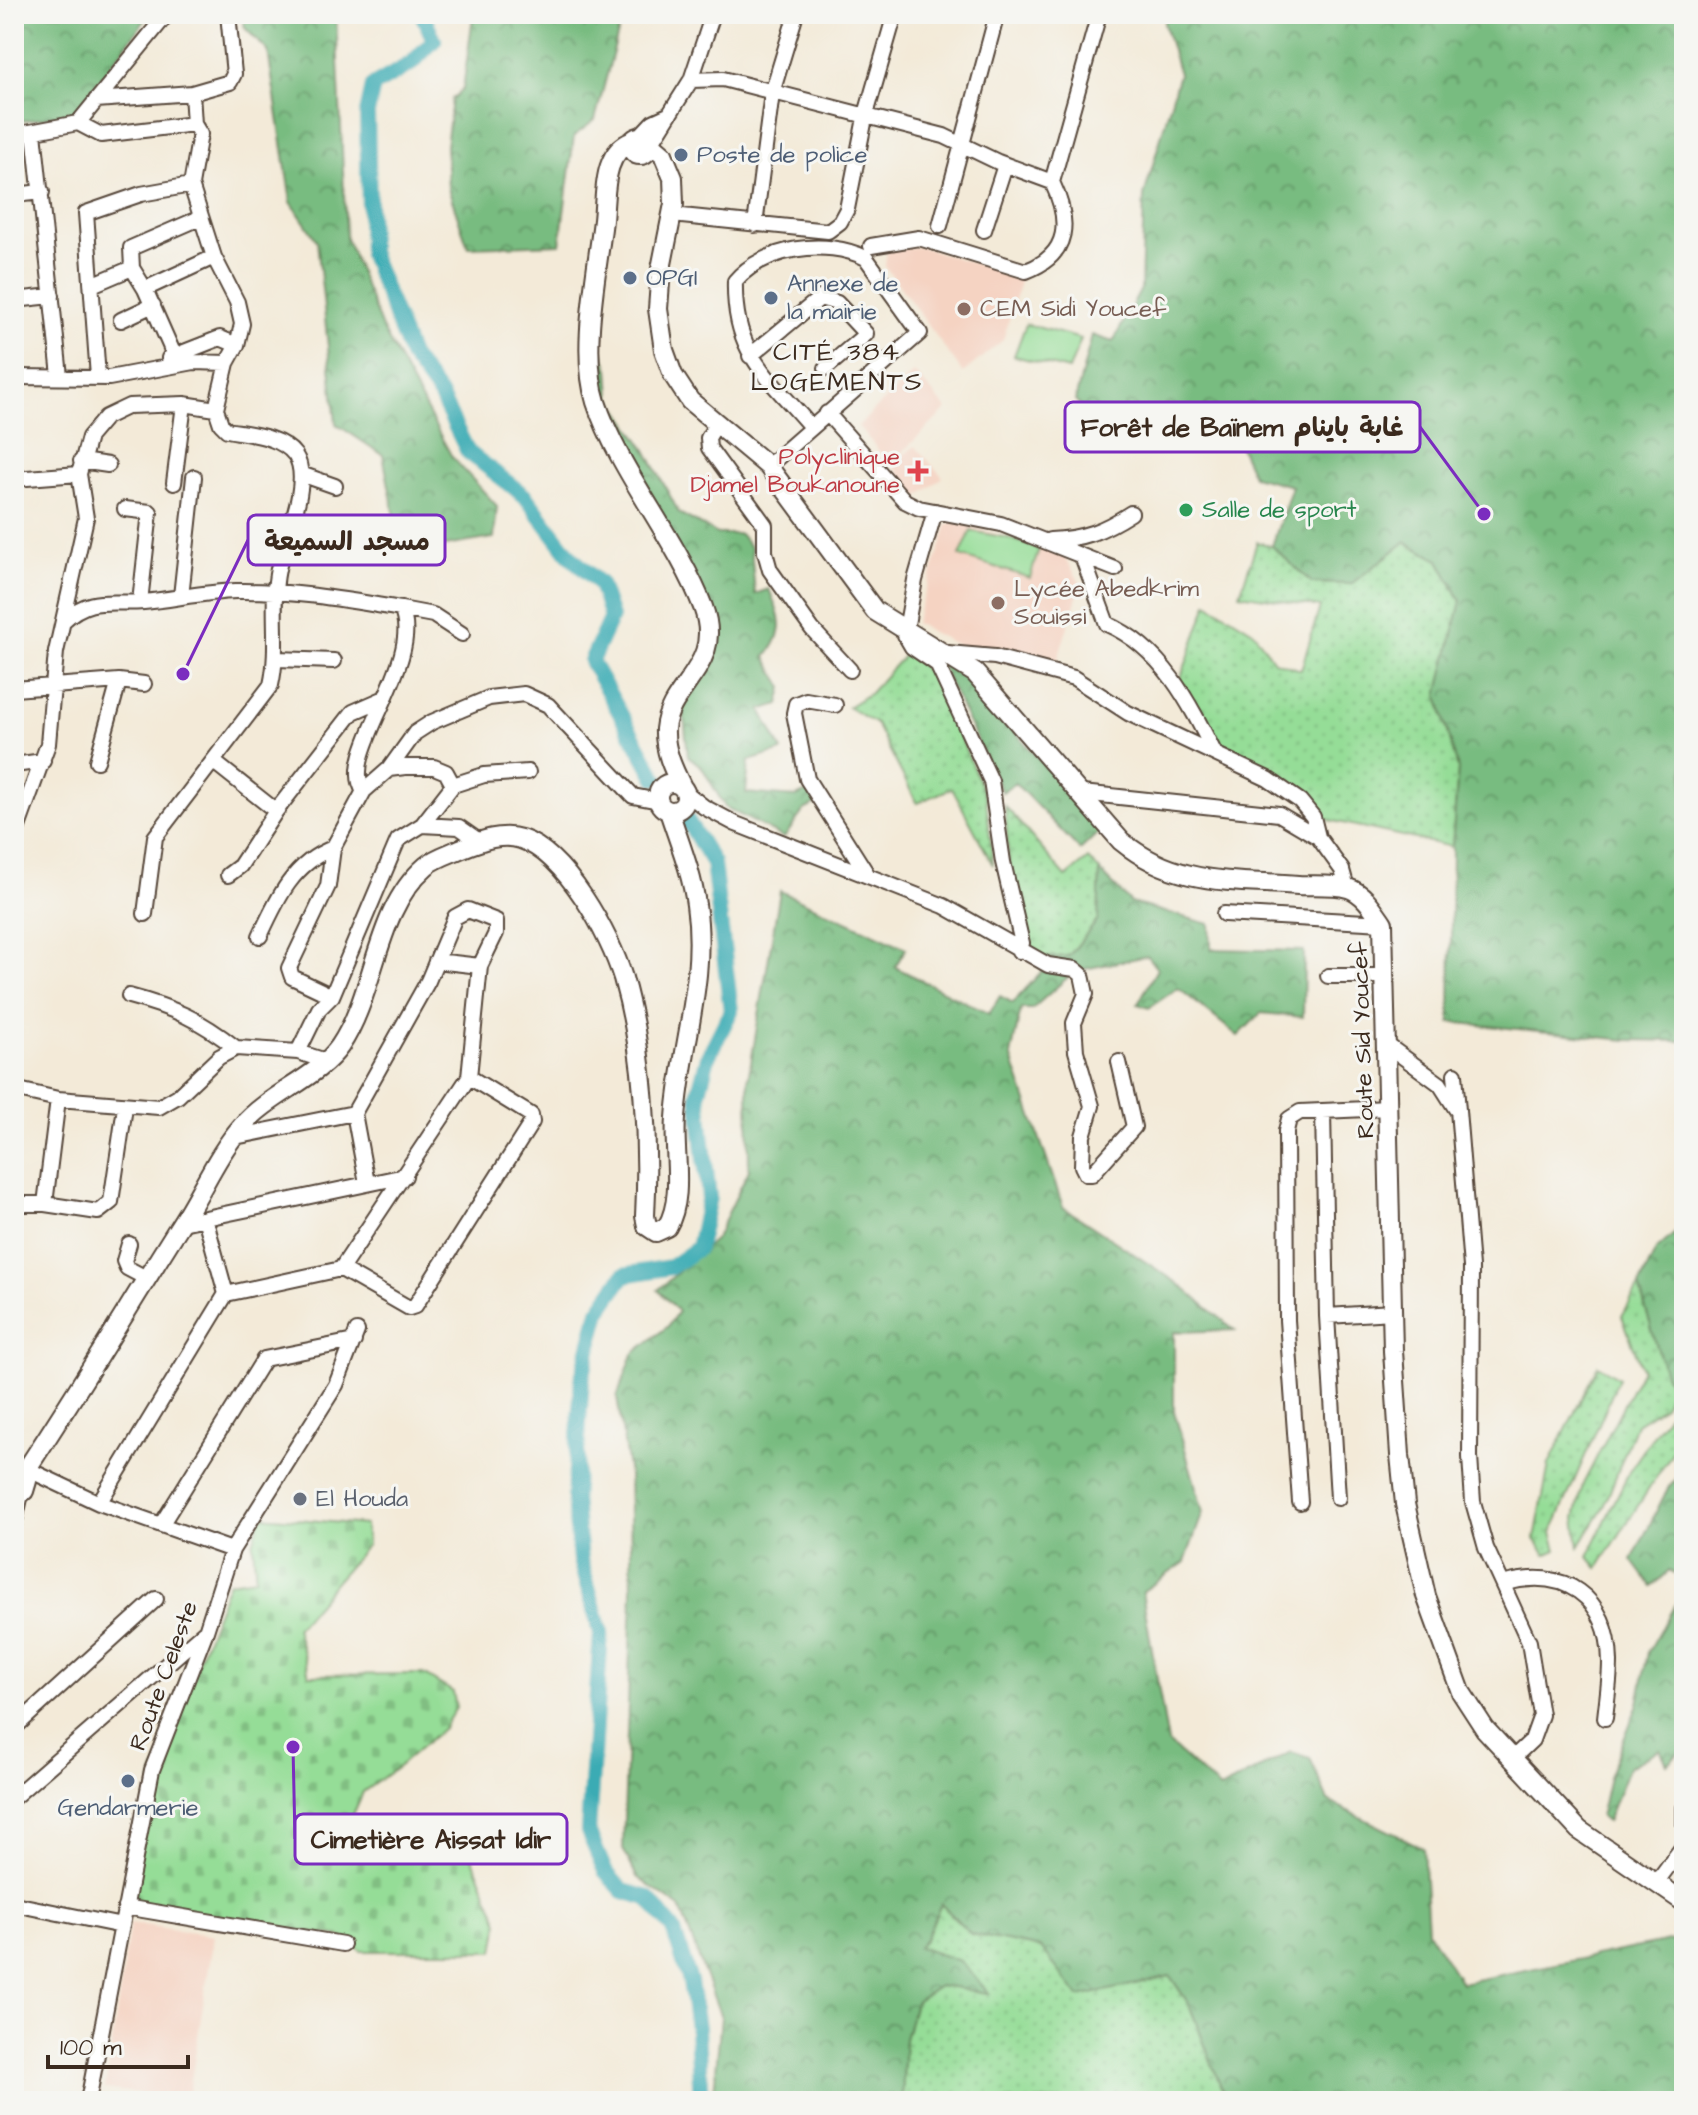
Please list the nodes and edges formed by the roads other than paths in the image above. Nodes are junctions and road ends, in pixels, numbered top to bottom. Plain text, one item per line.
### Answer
1 (167, 14) edge
2 (228, 14) edge
3 (713, 14) edge
4 (796, 14) edge
5 (895, 14) edge
6 (997, 14) edge
7 (1099, 14) edge
8 (691, 80) junction
9 (192, 93) junction
10 (772, 93) junction
11 (96, 100) junction
12 (865, 118) junction
13 (78, 123) junction
14 (194, 124) junction
15 (34, 132) junction
16 (14, 135) edge
17 (963, 143) junction
18 (643, 146) junction
19 (1005, 165) junction
20 (1052, 182) junction
21 (191, 185) junction
22 (42, 192) junction
23 (14, 195) edge
24 (672, 215) junction
25 (200, 218) junction
26 (755, 225) junction
27 (940, 226) dead end
28 (984, 230) dead end
29 (871, 246) dead end
30 (214, 257) junction
31 (132, 268) junction
32 (92, 285) junction
33 (145, 289) junction
34 (52, 296) junction
35 (14, 300) edge
36 (153, 305) junction
37 (121, 320) dead end
38 (237, 345) junction
39 (750, 356) junction
40 (227, 363) junction
41 (826, 368) dead end
42 (60, 376) junction
43 (14, 377) edge
44 (98, 377) junction
45 (184, 404) junction
46 (216, 409) junction
47 (827, 413) junction
48 (715, 426) junction
49 (811, 427) junction
50 (108, 465) dead end
51 (768, 466) junction
52 (80, 468) junction
53 (301, 474) junction
54 (194, 477) dead end
55 (14, 479) edge
56 (174, 483) dead end
57 (335, 486) dead end
58 (125, 509) dead end
59 (935, 511) junction
60 (1131, 513) dead end
61 (1041, 540) junction
62 (1082, 556) junction
63 (1115, 569) dead end
64 (275, 591) junction
65 (181, 596) junction
66 (140, 602) junction
67 (401, 609) junction
68 (63, 621) junction
69 (905, 626) junction
70 (462, 634) dead end
71 (948, 653) junction
72 (277, 659) junction
73 (334, 661) dead end
74 (850, 670) dead end
75 (119, 681) junction
76 (144, 684) dead end
77 (54, 686) junction
78 (14, 689) edge
79 (385, 698) junction
80 (835, 705) dead end
81 (1215, 754) junction
82 (43, 761) junction
83 (97, 761) dead end
84 (214, 762) junction
85 (14, 765) edge
86 (389, 769) junction
87 (528, 772) dead end
88 (453, 785) junction
89 (364, 791) junction
90 (1082, 793) junction
91 (673, 797) junction
92 (276, 811) junction
93 (422, 825) junction
94 (1318, 837) junction
95 (14, 838) edge
96 (479, 841) junction
97 (333, 848) junction
98 (867, 874) junction
99 (228, 875) dead end
100 (1347, 888) junction
101 (145, 914) dead end
102 (1224, 914) dead end
103 (1383, 923) junction
104 (260, 936) dead end
105 (1019, 951) junction
106 (436, 961) junction
107 (480, 966) junction
108 (1328, 976) dead end
109 (1386, 976) junction
110 (129, 996) dead end
111 (332, 996) junction
112 (1387, 1045) junction
113 (236, 1048) junction
114 (298, 1052) junction
115 (326, 1061) junction
116 (1119, 1062) dead end
117 (1455, 1074) dead end
118 (469, 1077) junction
119 (14, 1089) edge
120 (58, 1099) junction
121 (125, 1107) junction
122 (1389, 1108) junction
123 (1457, 1110) junction
124 (1323, 1111) junction
125 (354, 1113) junction
126 (235, 1137) junction
127 (405, 1176) junction
128 (367, 1183) junction
129 (14, 1204) edge
130 (45, 1204) junction
131 (205, 1218) junction
132 (182, 1223) junction
133 (129, 1244) dead end
134 (341, 1269) junction
135 (146, 1278) junction
136 (226, 1294) junction
137 (1393, 1312) junction
138 (1327, 1316) junction
139 (22, 1470) edge
140 (17, 1496) edge
141 (1338, 1498) dead end
142 (1300, 1502) dead end
143 (99, 1503) junction
144 (14, 1525) edge
145 (161, 1525) junction
146 (232, 1550) junction
147 (1503, 1584) junction
148 (156, 1599) dead end
149 (206, 1631) junction
150 (1605, 1718) dead end
151 (14, 1728) edge
152 (1513, 1758) junction
153 (14, 1797) edge
154 (1684, 1808) edge
155 (1684, 1830) edge
156 (1684, 1845) edge
157 (1655, 1884) junction
158 (1684, 1902) edge
159 (14, 1904) edge
160 (125, 1907) junction
161 (122, 1926) junction
162 (343, 1944) dead end
163 (88, 2101) edge

1 - 11 street
2 - 9 street
3 - 8 street
4 - 10 street
5 - 12 street
6 - 17 street
7 - 20 street
8 - 10 street
8 - 18 street
9 - 11 street
9 - 14 street
10 - 12 street
10 - 26 street
11 - 13 street
12 - 17 street
12 - 26 street
13 - 14 street
13 - 15 street
14 - 21 street
15 - 16 street
15 - 22 street
17 - 19 street
17 - 27 street
18 - 24 main road
18 - 91 main road
19 - 20 street
19 - 28 street
20 - 29 street
21 - 25 street
21 - 32 street
22 - 23 street
22 - 34 street
24 - 26 street
24 - 48 main road
25 - 30 street
25 - 31 street
30 - 33 street
30 - 38 street
31 - 32 street
31 - 33 street
32 - 44 street
33 - 36 street
34 - 35 street
34 - 42 street
36 - 37 street
36 - 38 street
38 - 40 street
39 - 41 street
39 - 47 street
39 - 49 street
40 - 44 street
40 - 46 street
42 - 43 street
42 - 44 street
45 - 46 street
45 - 52 street
45 - 56 street
46 - 53 street
47 - 49 street
47 - 59 street
48 - 51 main road
48 - 74 street
49 - 51 street
50 - 52 street
51 - 69 main road
52 - 55 street
52 - 68 street
53 - 57 street
53 - 64 street
54 - 65 street
58 - 66 street
59 - 61 street
59 - 69 street
60 - 61 street
61 - 62 street
62 - 63 street
62 - 81 street
64 - 65 street
64 - 67 street
64 - 72 street
65 - 66 street
66 - 68 street
67 - 70 street
67 - 79 street
68 - 77 street
69 - 71 main road
69 - 105 street
71 - 81 street
71 - 90 main road
72 - 73 street
72 - 84 street
75 - 76 street
75 - 77 street
75 - 83 street
77 - 78 street
77 - 82 street
79 - 89 street
79 - 92 street
80 - 98 street
81 - 94 street
82 - 85 street
82 - 95 street
84 - 92 street
84 - 101 street
86 - 88 street
86 - 89 street
86 - 91 street
87 - 88 street
88 - 93 street
89 - 97 street
90 - 94 street
90 - 100 main road
91 - 96 main road
91 - 98 street
92 - 99 street
93 - 96 street
93 - 111 street
94 - 100 street
96 - 115 main road
97 - 104 street
97 - 111 street
98 - 105 street
100 - 103 main road, Route Sid Youcef
102 - 103 street
103 - 109 main road, Route Sid Youcef
105 - 116 street
106 - 107 street
106 - 107 street
106 - 125 street
107 - 118 street
108 - 109 street
109 - 112 main road, Route Sid Youcef
110 - 113 street
111 - 114 street
112 - 122 main road, Route Sid Youcef
112 - 123 street
113 - 114 street
113 - 121 street
114 - 115 street
115 - 126 main road
117 - 123 street
118 - 127 street
118 - 134 street
119 - 120 street
120 - 121 street
120 - 130 street
121 - 130 street
122 - 124 street
122 - 137 main road, Route Sid Youcef
123 - 147 street
124 - 138 street
124 - 142 street
125 - 126 street
125 - 128 street
126 - 132 main road
127 - 128 street
127 - 134 street
128 - 131 street
129 - 130 street
131 - 132 street
131 - 136 street
132 - 135 main road
133 - 135 street
134 - 136 street
135 - 139 main road
136 - 143 street
137 - 138 street
137 - 152 main road, Route Sid Youcef
138 - 141 street
139 - 140 main road
139 - 143 street
140 - 144 street
143 - 145 street
145 - 146 street
145 - 146 street, Route Celeste
146 - 149 street, Route Celeste
147 - 150 street
147 - 152 street
148 - 151 street
149 - 153 street
149 - 160 street, Route Celeste
152 - 157 main road, Route Sid Youcef
154 - 155 street
156 - 157 street
157 - 158 main road, Route Sid Youcef
159 - 161 street
160 - 161 street, Route Celeste
160 - 162 street
161 - 163 street, Route Celeste

